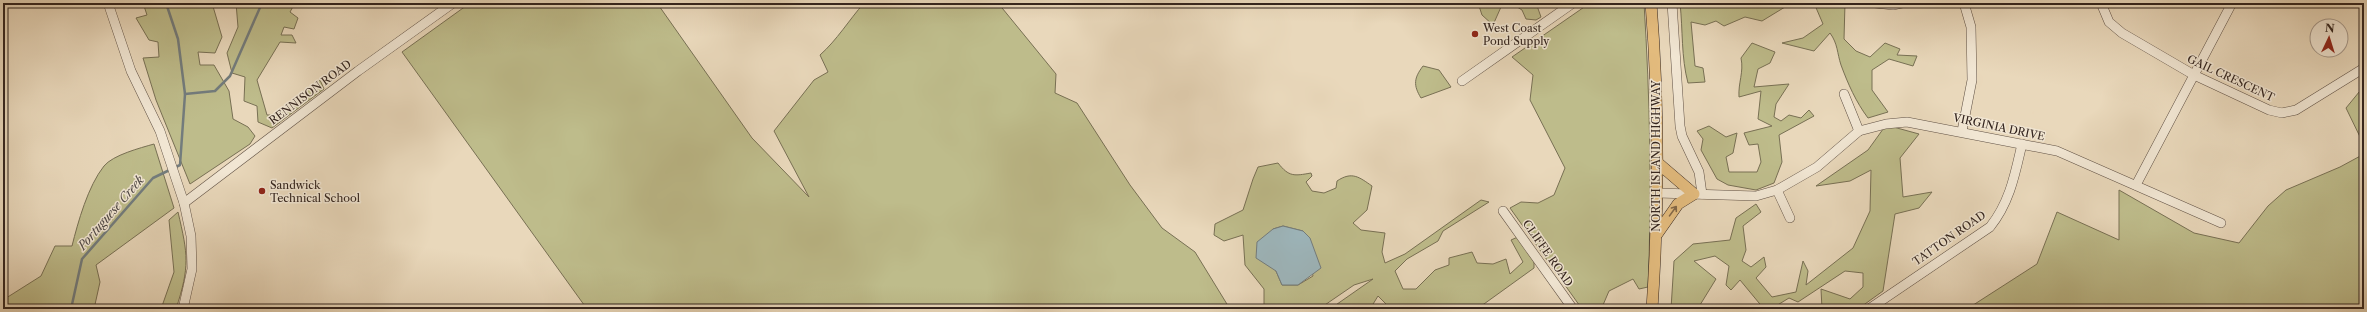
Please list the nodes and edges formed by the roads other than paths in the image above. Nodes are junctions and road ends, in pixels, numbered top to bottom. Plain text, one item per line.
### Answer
1 (108, 3) edge
2 (453, 3) edge
3 (1573, 3) edge
4 (1651, 3) edge
5 (1672, 3) edge
6 (1875, 3) edge
7 (1902, 3) edge
8 (1964, 3) edge
9 (2101, 3) edge
10 (2232, 3) edge
11 (2364, 68) edge
12 (2194, 75) junction
13 (1462, 81) dead end
14 (1844, 94) dead end
15 (1859, 131) junction
16 (1962, 131) junction
17 (2022, 144) junction
18 (1659, 164) junction
19 (2136, 185) junction
20 (1777, 190) junction
21 (1658, 193) junction
22 (1698, 194) junction
23 (184, 203) junction
24 (1503, 211) dead end
25 (1790, 218) dead end
26 (2222, 223) dead end
27 (1657, 234) junction
28 (183, 309) edge
29 (1573, 309) edge
30 (1652, 309) edge
31 (1869, 309) edge

1 - 23 street
2 - 23 street, RENNISON ROAD
3 - 13 street
4 - 18 main road, NORTH ISLAND HIGHWAY
5 - 22 street
6 - 7 street
8 - 16 street
9 - 12 street, GAIL CRESCENT
10 - 12 street
11 - 12 street, GAIL CRESCENT
12 - 19 street
14 - 15 street
15 - 16 street, VIRGINIA DRIVE
15 - 20 street, VIRGINIA DRIVE
16 - 17 street, VIRGINIA DRIVE
17 - 19 street, VIRGINIA DRIVE
17 - 31 street, TATTON ROAD
18 - 21 main road, NORTH ISLAND HIGHWAY
18 - 22 main road
19 - 26 street, VIRGINIA DRIVE
20 - 22 street, VIRGINIA DRIVE
20 - 25 street
21 - 22 street, VIRGINIA DRIVE
21 - 27 main road, NORTH ISLAND HIGHWAY
27 -> 22 main road
23 - 28 street
24 - 29 street, CLIFFE ROAD
27 - 30 main road, NORTH ISLAND HIGHWAY

